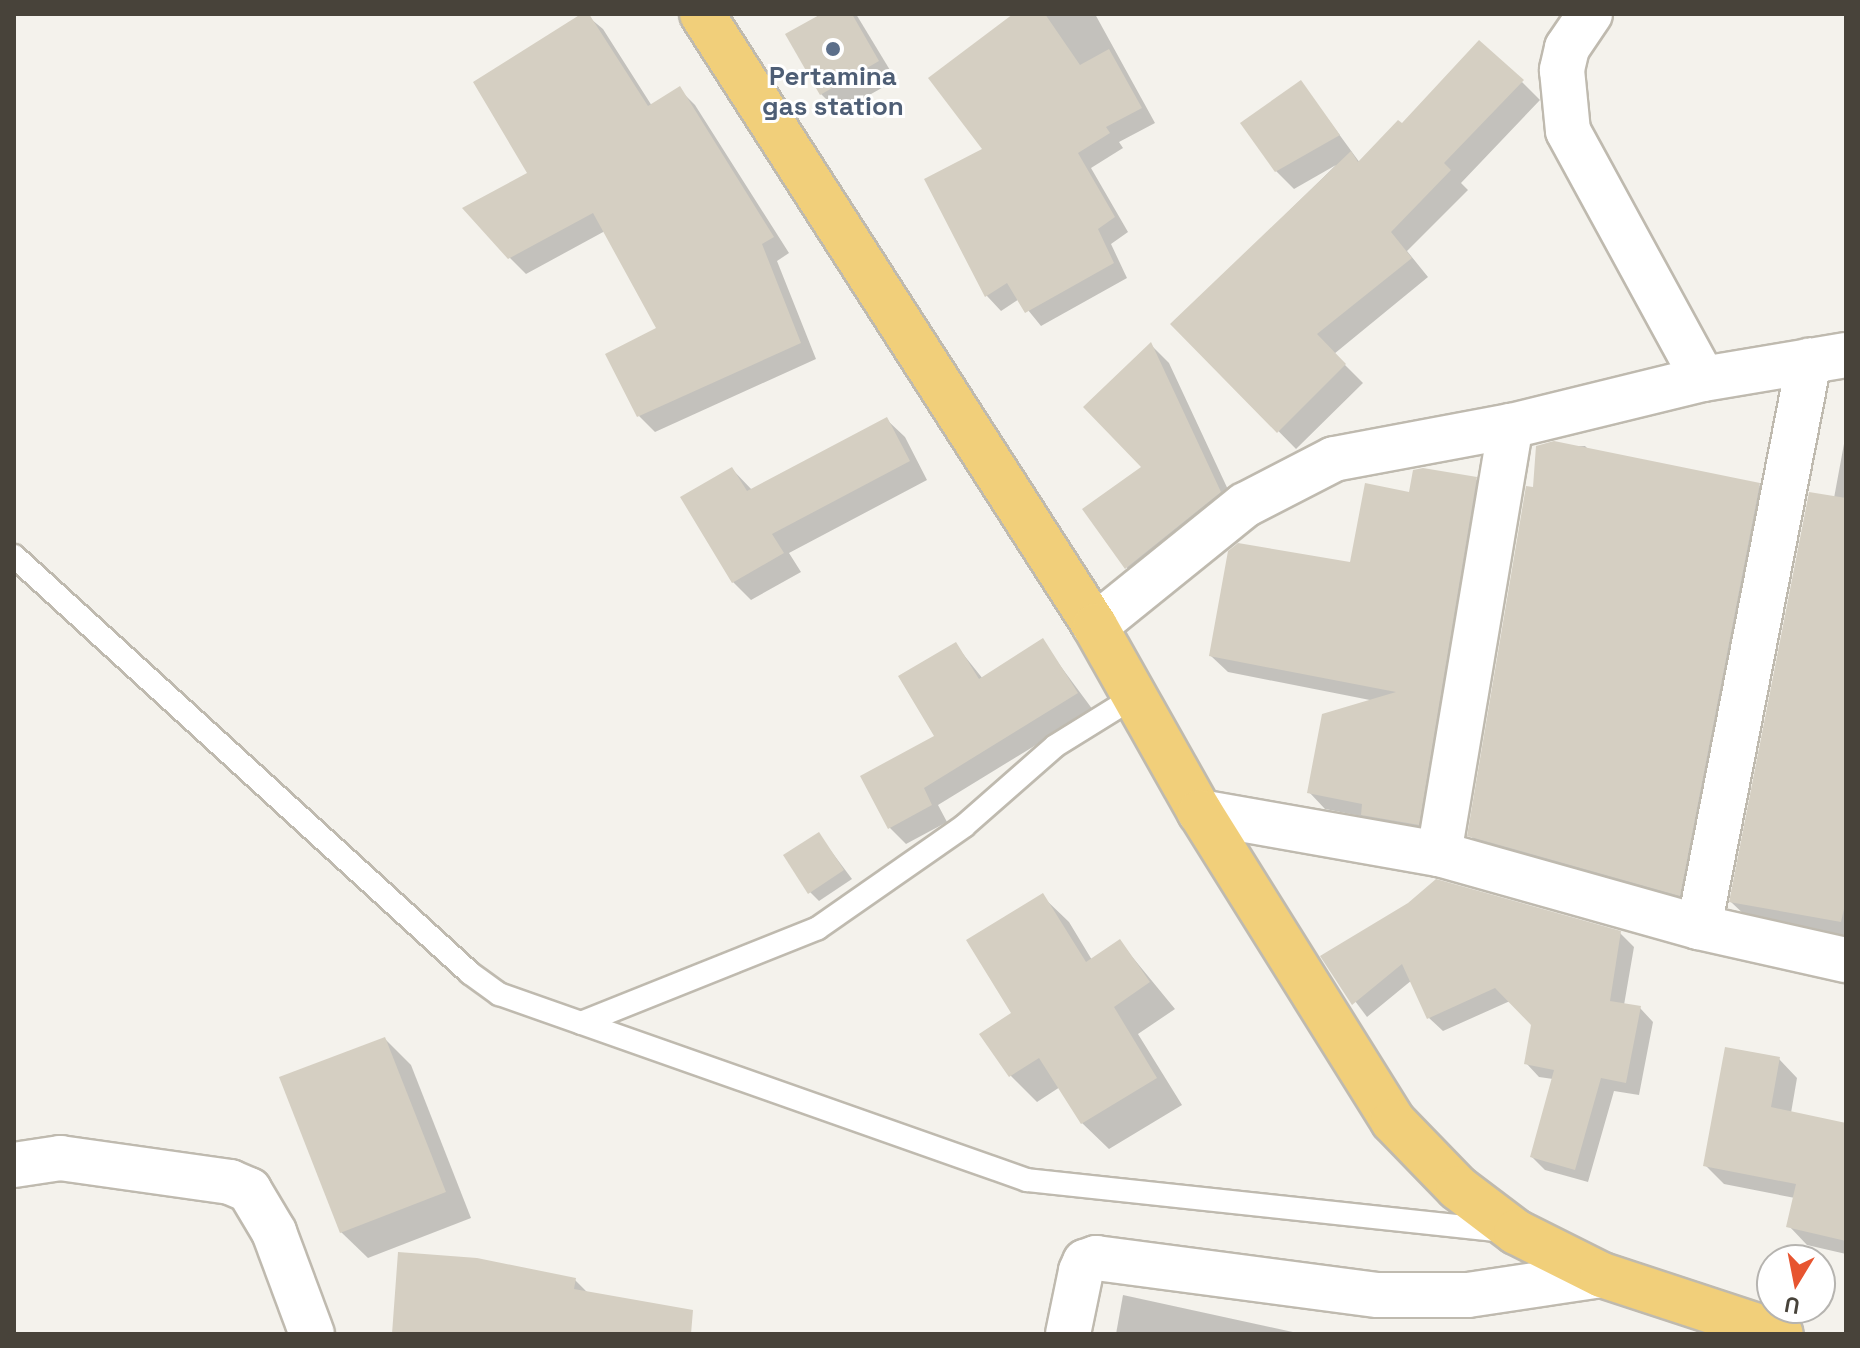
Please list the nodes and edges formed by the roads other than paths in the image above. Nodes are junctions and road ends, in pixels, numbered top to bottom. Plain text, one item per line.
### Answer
1 (702, 14) edge
2 (1590, 14) edge
3 (1827, 358) edge
4 (1703, 379) junction
5 (1511, 426) junction
6 (14, 556) edge
7 (1095, 626) junction
8 (1134, 697) junction
9 (1200, 812) junction
10 (1439, 854) junction
11 (1699, 927) junction
12 (1846, 960) edge
13 (581, 1023) junction
14 (14, 1165) edge
15 (1516, 1232) junction
16 (1602, 1275) junction
17 (312, 1334) edge
18 (1068, 1334) edge
19 (1781, 1334) edge

1 - 7 highway
2 - 4 street
3 - 4 street
3 - 11 street
4 - 5 street
5 - 7 street
5 - 10 street
6 - 13 lane
7 - 8 highway
8 - 9 highway
8 - 13 lane
9 - 10 street
9 - 15 highway
10 - 11 street
11 - 12 street
13 - 15 lane
14 - 17 street
15 - 16 highway
16 - 18 street
16 - 19 highway

